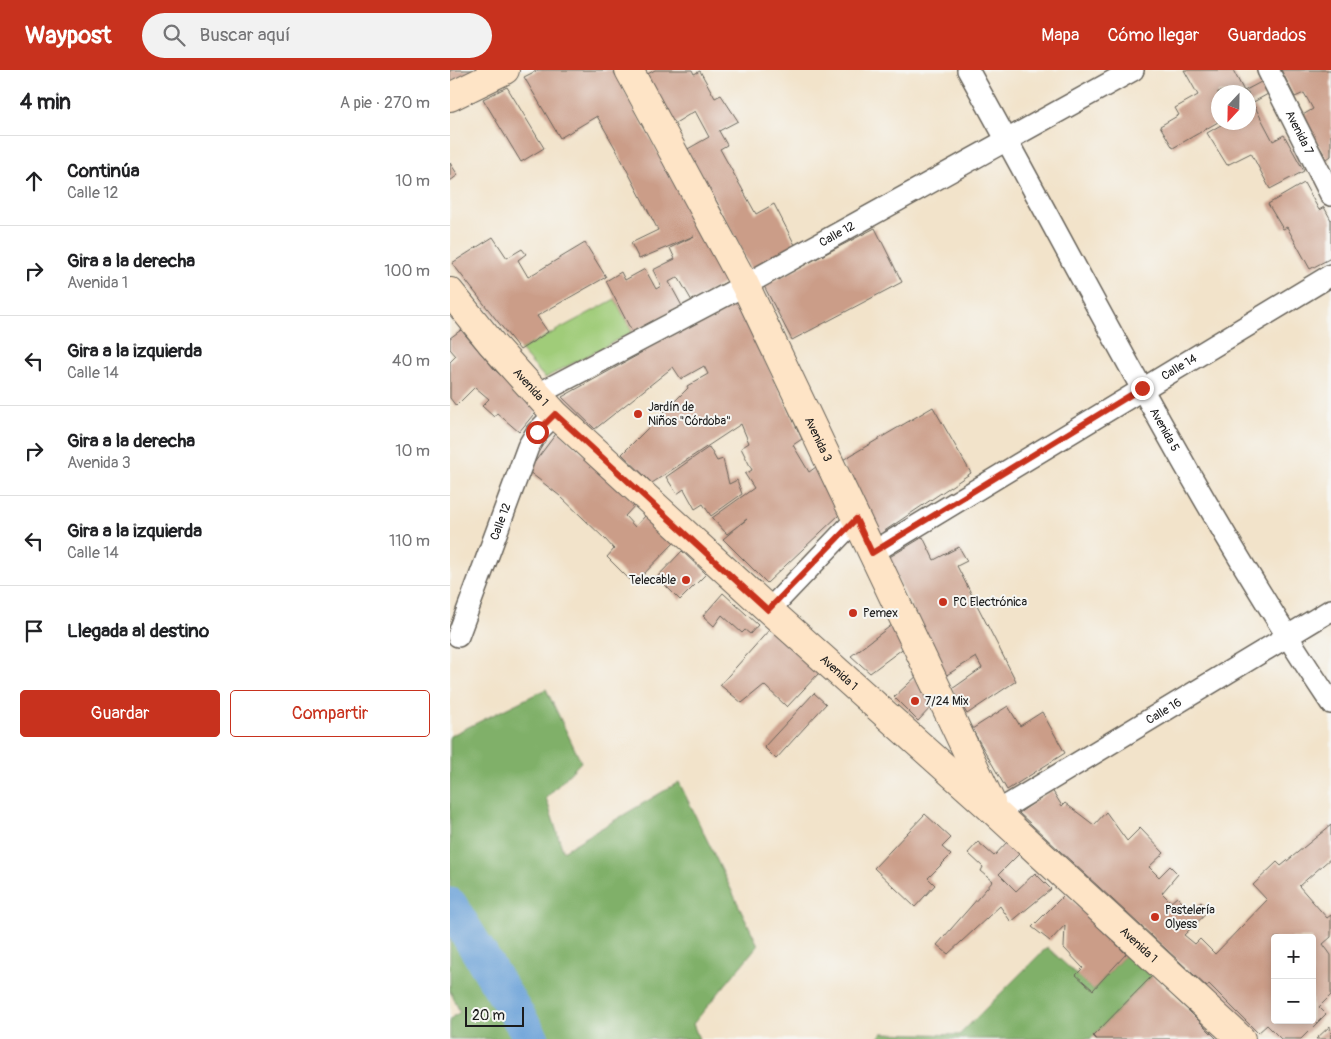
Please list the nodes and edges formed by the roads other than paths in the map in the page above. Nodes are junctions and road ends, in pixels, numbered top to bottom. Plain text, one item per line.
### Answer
1 (505, 70) edge
2 (629, 70) edge
3 (968, 70) edge
4 (1133, 70) edge
5 (1268, 70) edge
6 (450, 97) edge
7 (1007, 141) junction
8 (1331, 195) edge
9 (1331, 275) edge
10 (745, 285) junction
11 (450, 292) edge
12 (1142, 388) junction
13 (546, 404) junction
14 (856, 519) junction
15 (872, 553) junction
16 (768, 610) junction
17 (1331, 610) edge
18 (458, 636) dead end
19 (1286, 637) junction
20 (1331, 703) edge
21 (948, 712) junction
22 (906, 734) junction
23 (997, 814) junction
24 (1241, 1039) edge

1 - 6 main road
2 - 10 main road, Avenida 3
3 - 7 street, Avenida 5
4 - 7 street, Calle 12
5 - 8 street, Avenida 7
7 - 10 street, Calle 12
7 - 12 street, Avenida 5
9 - 12 street, Calle 14
10 - 13 street, Calle 12
10 - 14 main road, Avenida 3
11 - 13 main road, Avenida 1
12 - 15 street, Calle 14
12 - 19 street, Avenida 5
13 - 16 main road, Avenida 1
13 - 18 street, Calle 12
14 - 15 main road, Avenida 3
14 - 16 street
15 - 21 main road, Avenida 3
16 - 22 main road, Avenida 1
17 - 19 street, Calle 16
19 - 20 street, Avenida 5
19 - 23 street, Calle 16
21 - 22 main road
21 - 23 main road, Avenida 3
22 - 23 main road, Avenida 1
23 - 24 main road, Avenida 1

